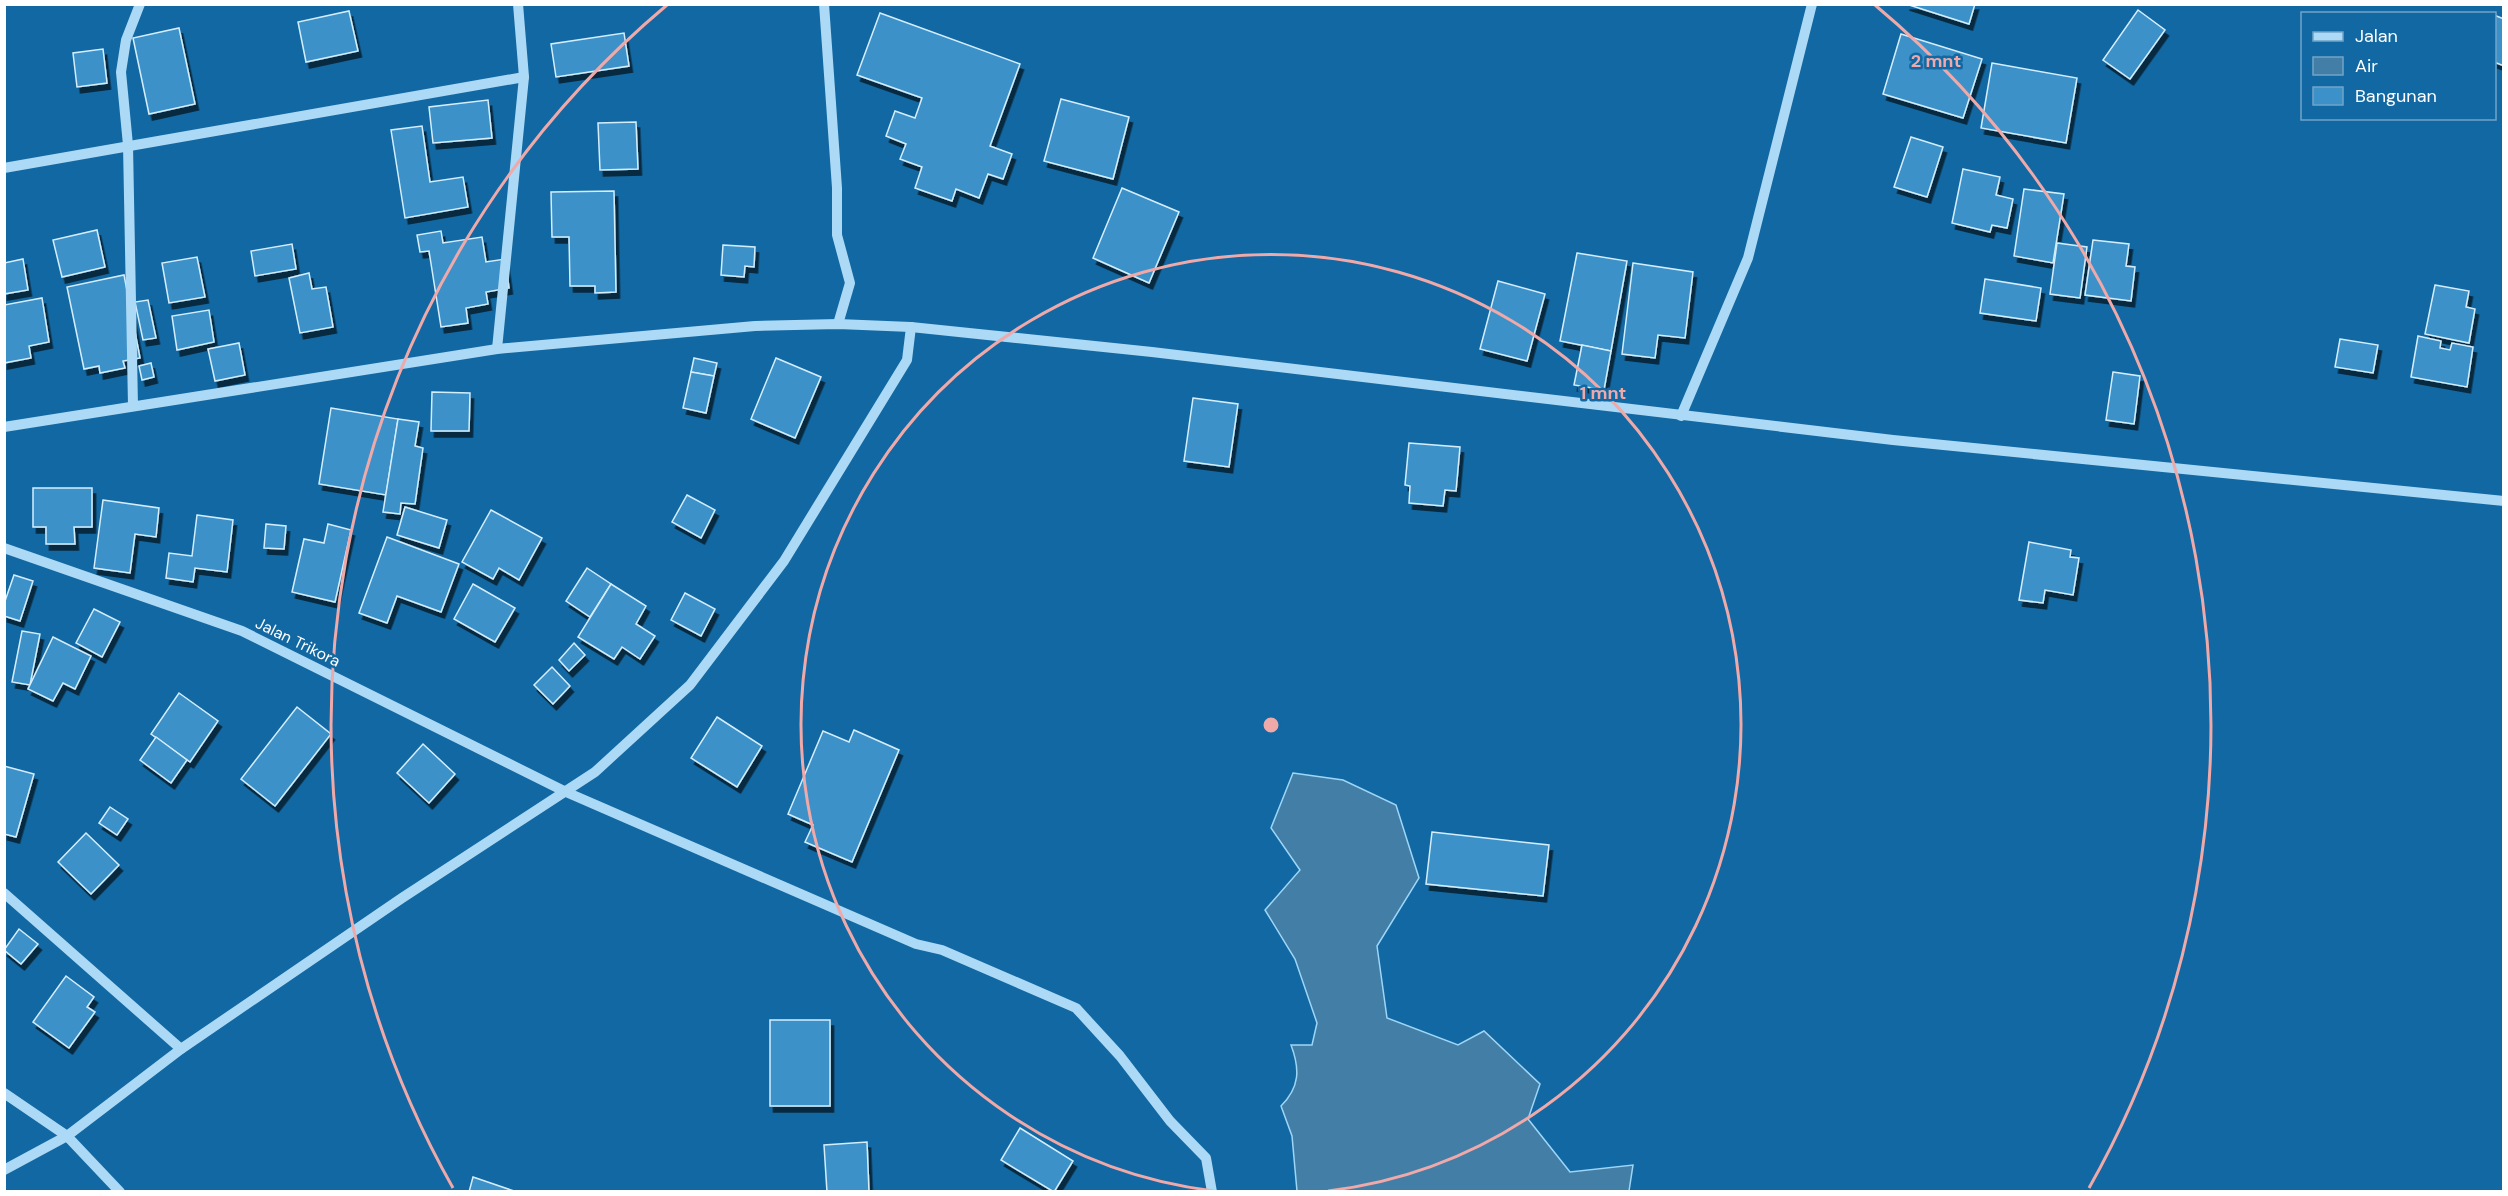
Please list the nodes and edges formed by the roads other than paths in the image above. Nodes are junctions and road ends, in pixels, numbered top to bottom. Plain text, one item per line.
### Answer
1 (140, 4) edge
2 (518, 4) edge
3 (824, 4) edge
4 (1812, 4) edge
5 (524, 77) junction
6 (128, 145) junction
7 (4, 168) edge
8 (838, 324) junction
9 (911, 327) junction
10 (497, 349) junction
11 (133, 406) junction
12 (1681, 416) junction
13 (4, 427) edge
14 (2504, 501) edge
15 (4, 548) edge
16 (566, 792) junction
17 (4, 893) edge
18 (181, 1049) junction
19 (4, 1093) edge
20 (67, 1136) junction
21 (4, 1170) edge
22 (120, 1191) edge
23 (1212, 1191) edge

1 - 6 street
2 - 5 street
3 - 8 street
4 - 12 street
5 - 6 street
5 - 10 street
6 - 7 street
6 - 11 street
8 - 9 street
8 - 10 street
9 - 12 street
9 - 16 street
10 - 11 street
11 - 13 street
12 - 14 street
15 - 16 street, Jalan Trikora
16 - 18 street
16 - 23 street, Jalan Trikora
17 - 18 street
18 - 20 street
19 - 20 street
20 - 21 street
20 - 22 street

